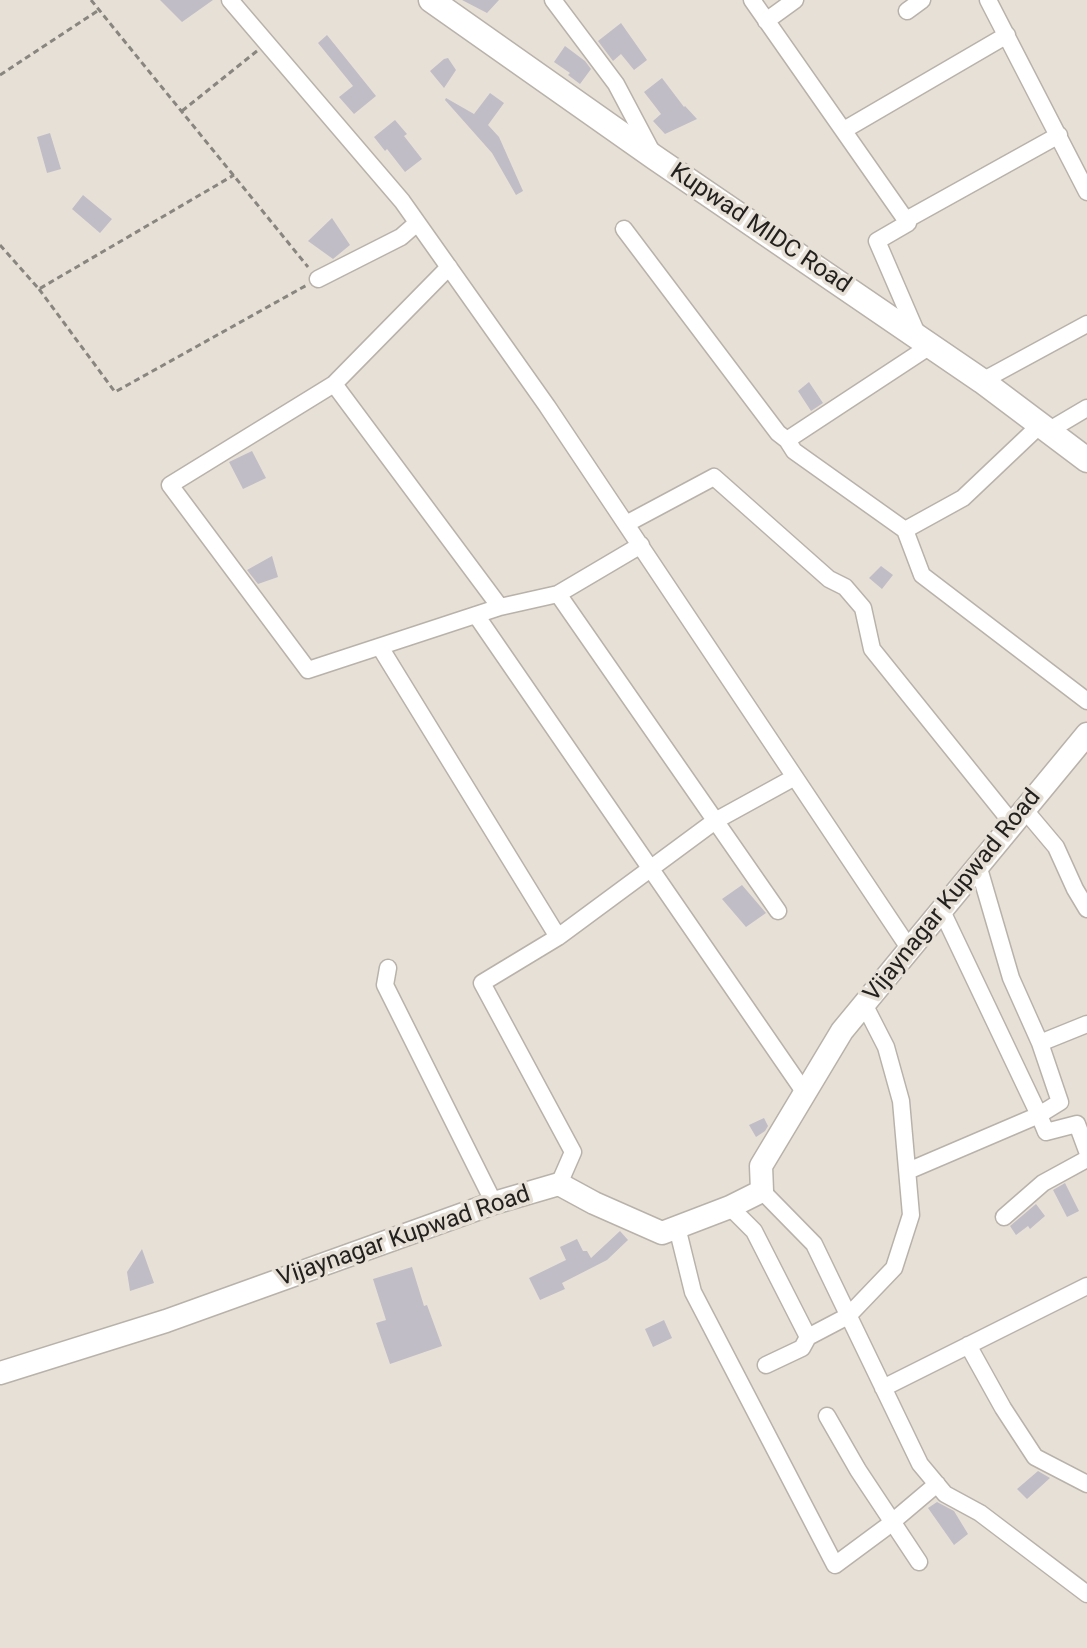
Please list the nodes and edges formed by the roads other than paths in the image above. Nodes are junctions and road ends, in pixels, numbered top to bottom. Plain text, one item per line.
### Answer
1 (230, 0) edge
2 (431, 0) edge
3 (553, 0) edge
4 (752, 0) edge
5 (795, 0) edge
6 (922, 0) edge
7 (988, 0) edge
8 (907, 11) dead end
9 (766, 21) junction
10 (1007, 35) junction
11 (844, 130) junction
12 (1059, 135) junction
13 (654, 157) junction
14 (1087, 192) edge
15 (906, 220) junction
16 (417, 223) junction
17 (624, 229) dead end
18 (449, 267) junction
19 (318, 279) road end
20 (1087, 324) edge
21 (924, 342) junction
22 (982, 381) junction
23 (334, 384) junction
24 (1087, 408) edge
25 (1044, 428) junction
26 (787, 440) junction
27 (1087, 460) edge
28 (626, 524) junction
29 (905, 530) junction
30 (641, 545) junction
31 (558, 594) junction
32 (500, 607) junction
33 (476, 615) junction
34 (380, 647) junction
35 (1087, 701) edge
36 (1087, 734) edge
37 (795, 777) junction
38 (1018, 816) junction
39 (715, 821) junction
40 (978, 865) junction
41 (650, 870) junction
42 (941, 909) junction
43 (1087, 909) edge
44 (778, 911) dead end
45 (558, 937) junction
46 (909, 948) junction
47 (388, 968) dead end
48 (864, 1004) junction
49 (1087, 1024) edge
50 (1040, 1043) junction
51 (805, 1093) junction
52 (1039, 1115) junction
53 (1087, 1151) edge
54 (1087, 1159) edge
55 (908, 1171) junction
56 (559, 1184) junction
57 (762, 1191) junction
58 (494, 1203) junction
59 (730, 1207) junction
60 (1004, 1217) dead end
61 (677, 1227) junction
62 (1087, 1286) edge
63 (848, 1316) junction
64 (808, 1337) junction
65 (968, 1345) junction
66 (766, 1365) dead end
67 (0, 1373) edge
68 (883, 1388) junction
69 (827, 1416) dead end
70 (937, 1484) junction
71 (1087, 1484) edge
72 (892, 1522) junction
73 (919, 1562) dead end
74 (1087, 1594) edge

1 - 16 street
2 - 13 main road, Kupwad MIDC Road
3 - 13 street
4 - 9 street
5 - 9 street
6 - 8 street
7 - 10 street
9 - 11 street
10 - 11 street
10 - 12 street
11 - 15 street
12 - 14 street
12 - 15 street
13 - 21 main road, Kupwad MIDC Road
15 - 21 street
16 - 18 street
16 - 19 street
17 - 26 street
18 - 23 street
18 - 28 street
20 - 22 street
21 - 22 main road, Kupwad MIDC Road
21 - 26 street
22 - 25 main road, Kupwad MIDC Road
23 - 32 street
23 - 34 street
24 - 25 street
25 - 27 main road, Kupwad MIDC Road
25 - 29 street
26 - 29 street
28 - 30 street
28 - 38 street
29 - 35 street
30 - 31 street
30 - 37 street
31 - 32 street
31 - 39 street
32 - 33 street
33 - 34 street
33 - 41 street
34 - 45 street
36 - 38 street, Vijaynagar Kupwad Road
37 - 39 street
37 - 46 street
38 - 40 street, Vijaynagar Kupwad Road
38 - 43 street
39 - 41 street
39 - 44 street
40 - 42 street, Vijaynagar Kupwad Road
40 - 50 street
41 - 45 street
41 - 51 street
42 - 46 street, Vijaynagar Kupwad Road
42 - 52 street
45 - 56 street
46 - 48 street, Vijaynagar Kupwad Road
47 - 58 street
48 - 51 street, Vijaynagar Kupwad Road
48 - 55 street
49 - 50 street
50 - 52 street
51 - 57 street, Vijaynagar Kupwad Road
52 - 53 street
52 - 55 street
54 - 60 street
55 - 63 street
56 - 58 street, Vijaynagar Kupwad Road
56 - 61 street, Vijaynagar Kupwad Road
57 - 59 street, Vijaynagar Kupwad Road
57 - 63 street
58 - 67 street, Vijaynagar Kupwad Road
59 - 61 street, Vijaynagar Kupwad Road
59 - 64 street
61 - 72 street
62 - 65 street
63 - 64 street
63 - 68 street
64 - 66 street
65 - 68 street
65 - 71 street
68 - 70 street
69 - 72 street
70 - 72 street
70 - 74 street
72 - 73 street

